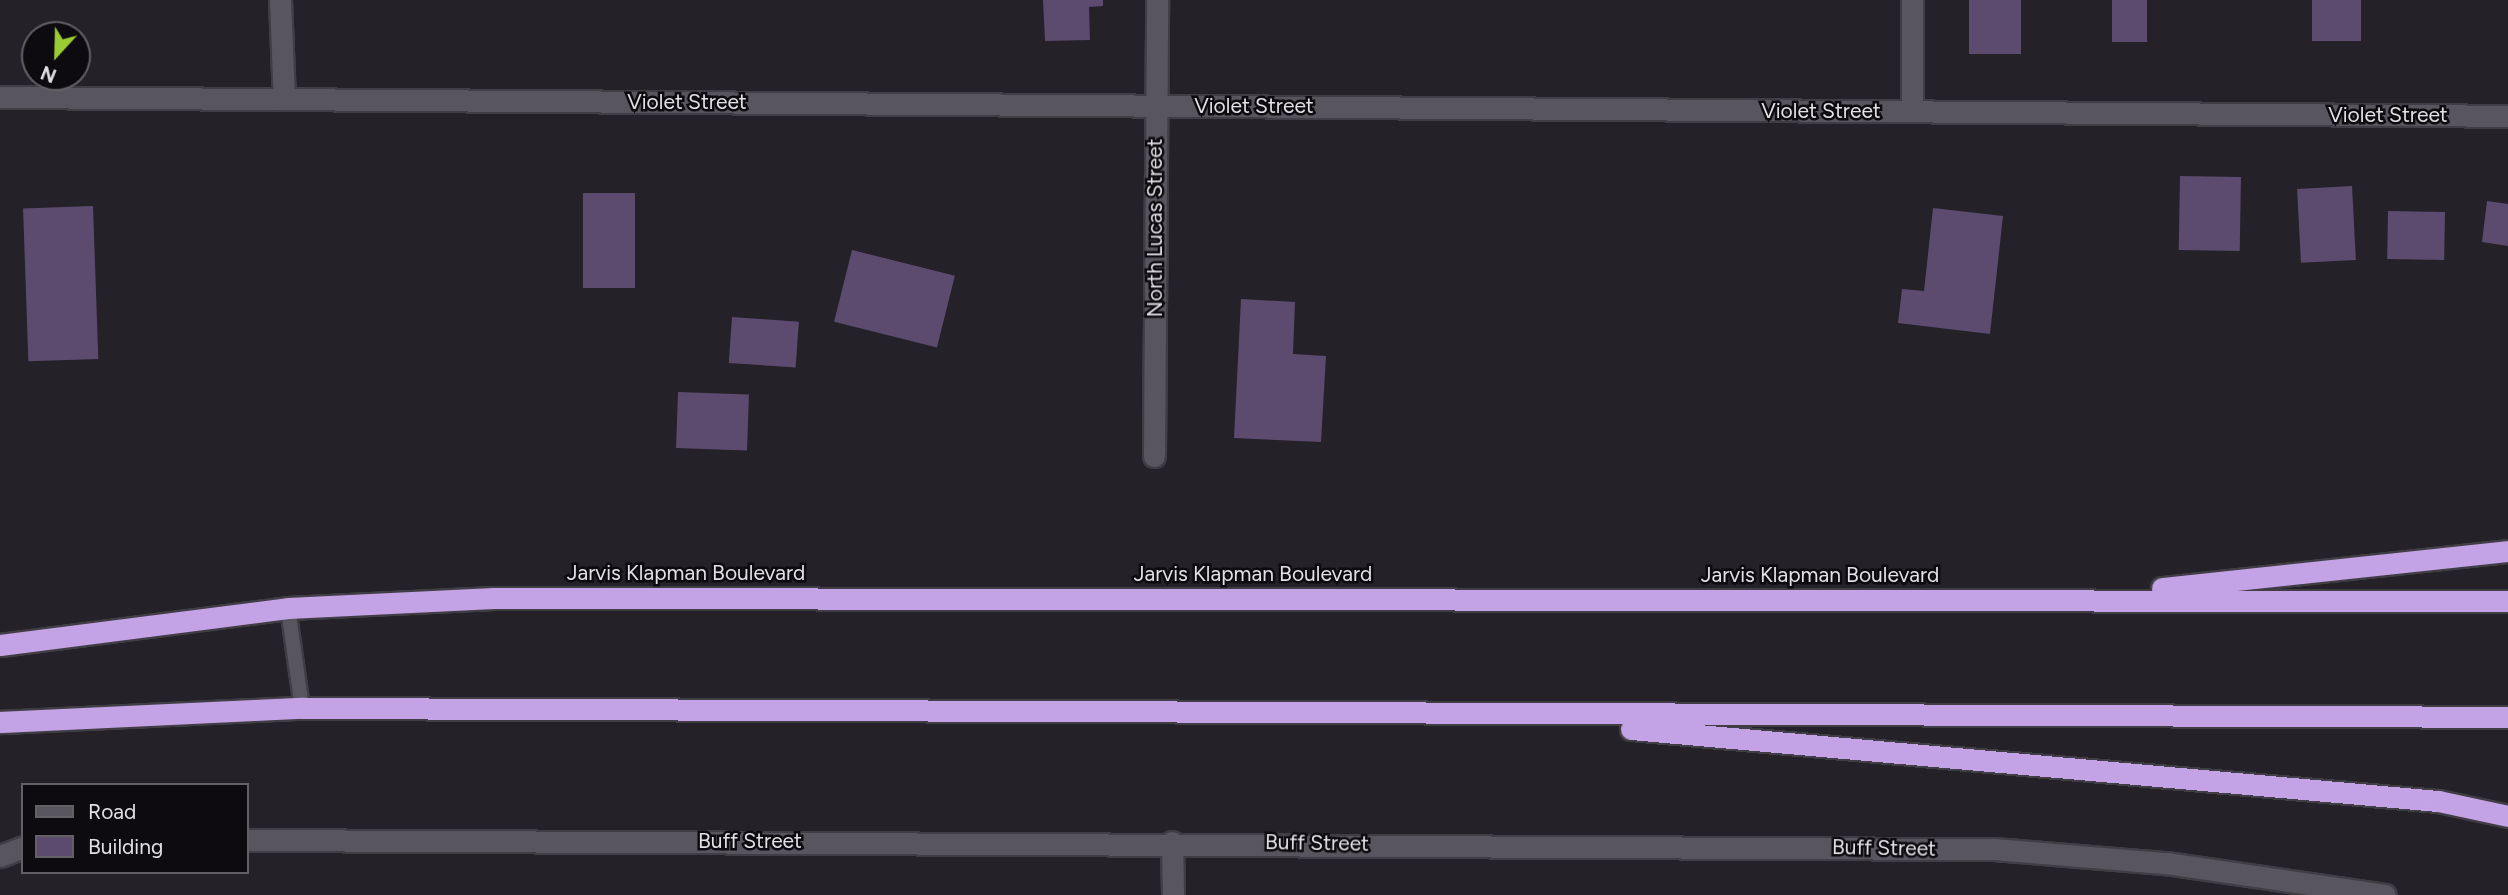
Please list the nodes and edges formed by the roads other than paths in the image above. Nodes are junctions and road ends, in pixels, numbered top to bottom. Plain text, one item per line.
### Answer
1 (280, 0) edge
2 (1157, 0) edge
3 (1912, 0) edge
4 (0, 97) edge
5 (284, 99) junction
6 (1156, 106) junction
7 (1912, 111) junction
8 (2508, 116) edge
9 (1154, 456) dead end
10 (2508, 551) edge
11 (2060, 600) junction
12 (2508, 601) edge
13 (288, 608) junction
14 (0, 645) edge
15 (302, 708) junction
16 (1500, 717) junction
17 (2508, 717) edge
18 (0, 722) edge
19 (2508, 816) edge
20 (248, 840) edge
21 (1172, 842) junction
22 (21, 848) edge
23 (0, 856) edge
24 (1173, 895) edge
25 (2385, 895) edge

1 - 5 street
2 - 6 street, North Lucas Street
3 - 7 street
4 - 5 street, Violet Street
5 - 6 street, Violet Street
6 - 7 street, Violet Street
6 - 9 street, North Lucas Street
7 - 8 street, Violet Street
10 - 11 highway
11 - 12 highway, Jarvis Klapman Boulevard
11 - 13 highway, Jarvis Klapman Boulevard
13 - 14 highway, Jarvis Klapman Boulevard
13 - 15 lane
15 - 16 highway
15 - 18 highway
16 - 17 highway
16 - 19 highway
20 - 21 street, Buff Street
21 - 24 street
21 - 25 street, Buff Street
22 - 23 street

